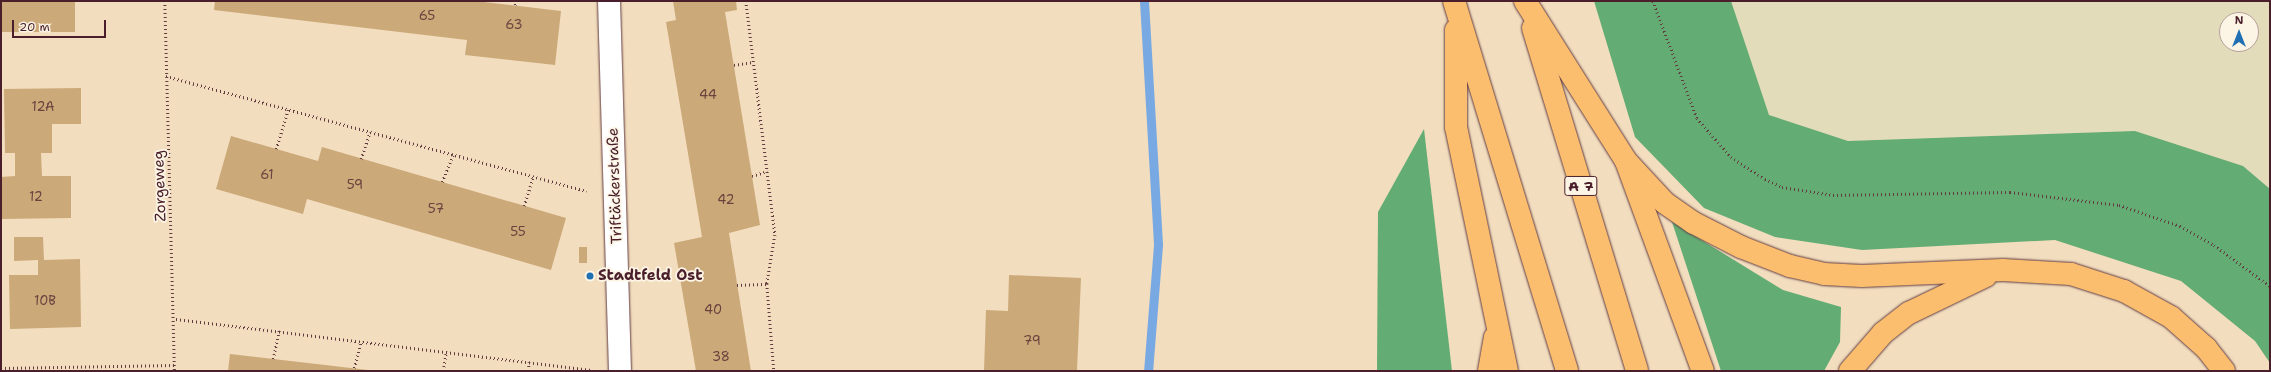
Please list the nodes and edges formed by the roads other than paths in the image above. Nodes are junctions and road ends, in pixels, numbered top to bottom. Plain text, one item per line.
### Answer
1 (609, 1) edge
2 (1525, 1) edge
3 (1455, 4) edge
4 (1626, 161) junction
5 (2003, 270) junction
6 (1497, 325) junction
7 (620, 371) edge
8 (1490, 371) edge
9 (1507, 371) edge
10 (1567, 371) edge
11 (1637, 371) edge
12 (1703, 371) edge
13 (1850, 371) edge
14 (2224, 371) edge

1 - 7 street, Triftäckerstraße
2 - 4 highway
2 - 11 highway, A 7
3 - 6 highway
3 - 10 highway
4 - 5 highway
4 - 12 highway
5 - 13 highway
5 - 14 highway
6 - 8 highway
6 - 9 highway

